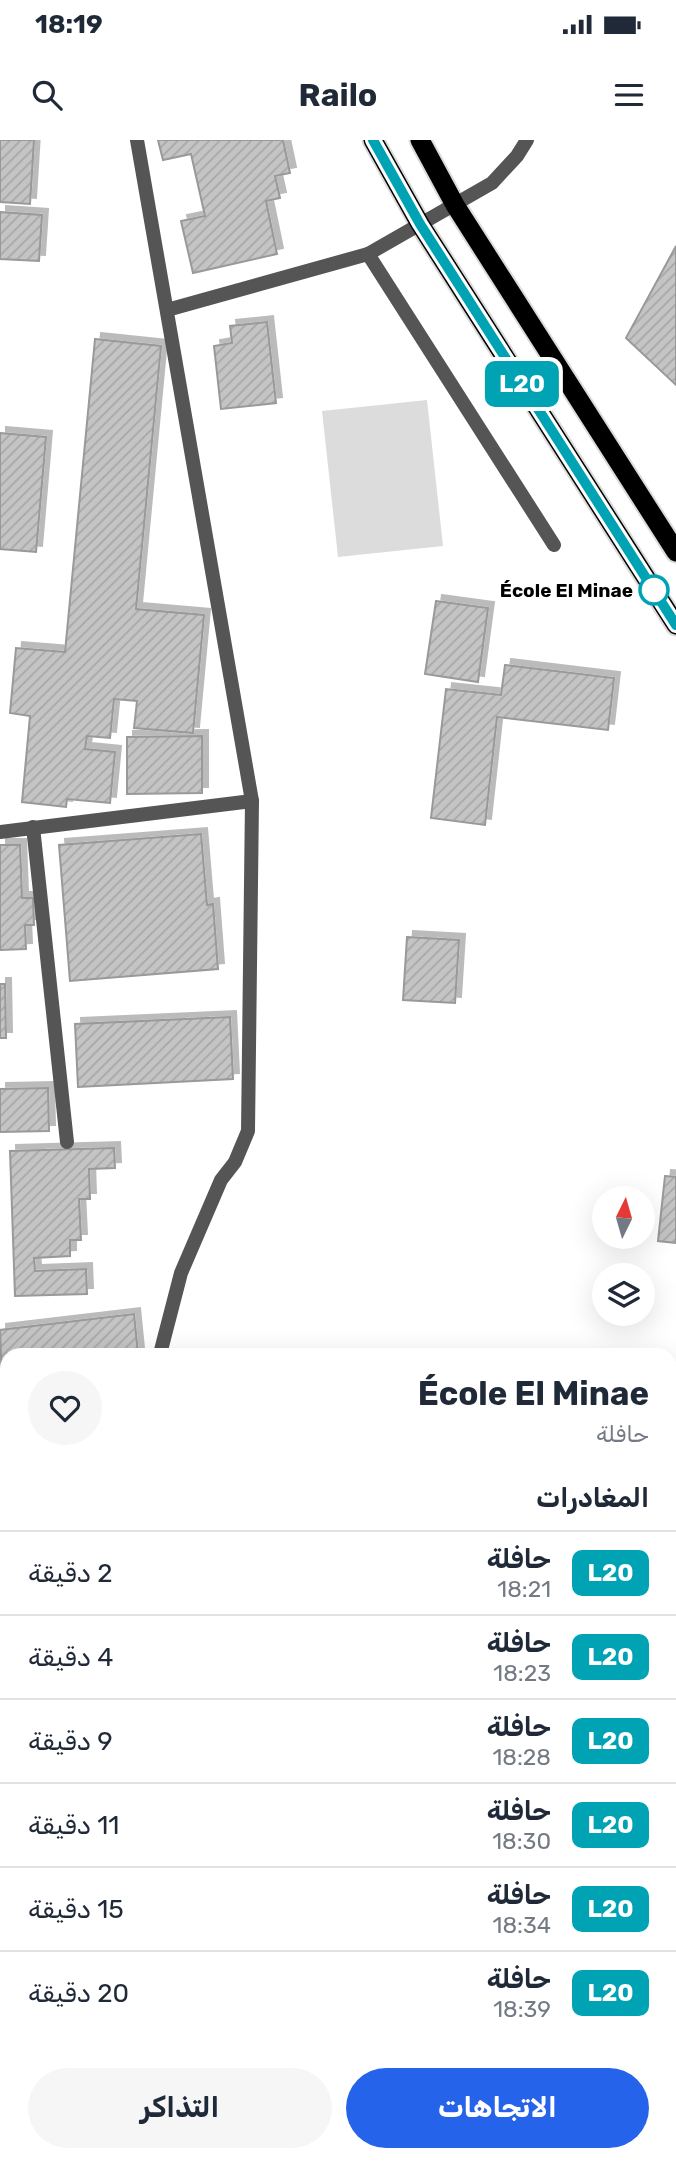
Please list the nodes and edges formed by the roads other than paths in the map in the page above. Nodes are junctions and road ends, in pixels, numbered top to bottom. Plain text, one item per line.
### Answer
1 (137, 140) edge
2 (373, 140) edge
3 (420, 140) edge
4 (527, 140) edge
5 (456, 205) junction
6 (420, 224) junction
7 (368, 254) junction
8 (167, 310) junction
9 (554, 545) dead end
10 (676, 552) edge
11 (676, 625) edge
12 (253, 801) junction
13 (33, 827) junction
14 (0, 832) edge
15 (67, 1142) dead end
16 (162, 1348) edge

1 - 8 street
2 - 6 highway
3 - 5 highway
4 - 5 street
5 - 6 street
5 - 10 highway
6 - 7 street
6 - 11 highway
7 - 8 street
7 - 9 street
8 - 12 street
12 - 13 street
12 - 16 street
13 - 14 street
13 - 15 street

